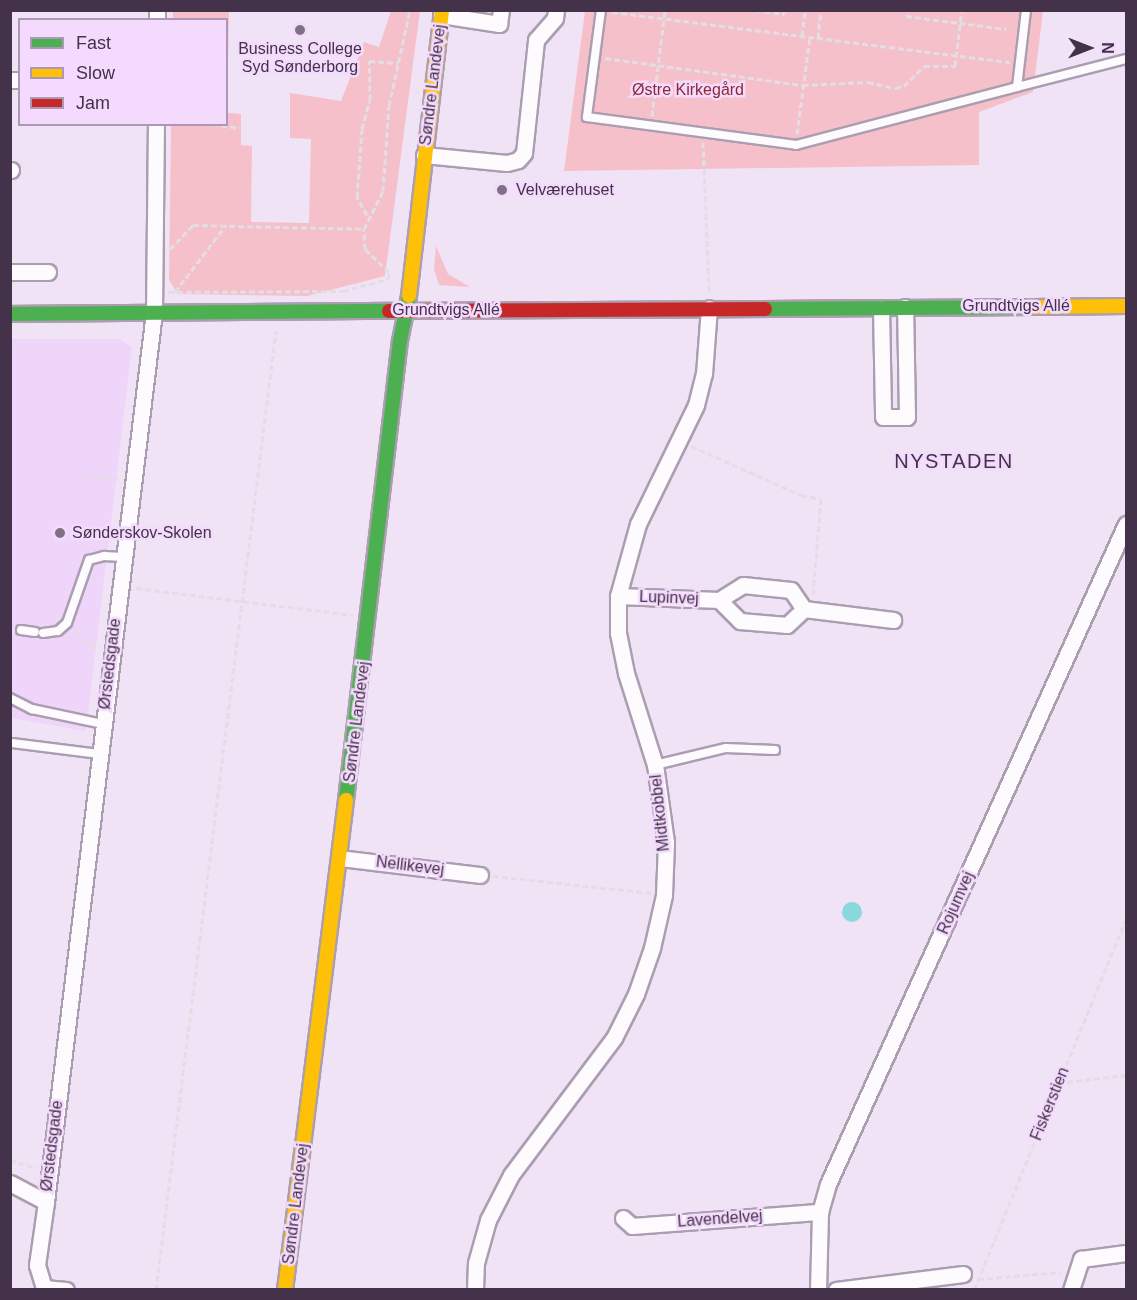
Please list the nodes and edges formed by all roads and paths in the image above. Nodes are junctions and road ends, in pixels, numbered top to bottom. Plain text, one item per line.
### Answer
1 (410, 10) edge
2 (501, 10) edge
3 (556, 10) edge
4 (601, 10) edge
5 (665, 10) edge
6 (755, 10) edge
7 (784, 10) edge
8 (805, 10) edge
9 (822, 10) edge
10 (962, 10) edge
11 (1026, 10) edge
12 (442, 13) edge
13 (906, 16) dead end
14 (664, 18) junction
15 (961, 23) junction
16 (1006, 29) dead end
17 (801, 36) junction
18 (810, 37) junction
19 (818, 38) junction
20 (957, 55) junction
21 (595, 57) junction
22 (1126, 59) edge
23 (398, 63) junction
24 (1019, 63) junction
25 (658, 66) junction
26 (803, 85) junction
27 (1017, 87) junction
28 (156, 126) edge
29 (226, 126) edge
30 (651, 126) junction
31 (240, 128) dead end
32 (702, 132) junction
33 (796, 145) junction
34 (424, 155) junction
35 (368, 215) junction
36 (226, 225) junction
37 (364, 229) junction
38 (155, 256) junction
39 (10, 272) edge
40 (48, 272) dead end
41 (154, 291) junction
42 (175, 291) junction
43 (1126, 306) edge
44 (905, 307) junction
45 (709, 308) junction
46 (881, 308) junction
47 (405, 310) junction
48 (154, 312) junction
49 (278, 312) junction
50 (10, 314) edge
51 (681, 441) junction
52 (87, 475) dead end
53 (133, 480) junction
54 (1126, 524) edge
55 (123, 557) junction
56 (119, 586) junction
57 (618, 596) junction
58 (719, 600) junction
59 (242, 601) junction
60 (807, 610) junction
61 (369, 617) junction
62 (893, 620) dead end
63 (21, 630) dead end
64 (77, 632) dead end
65 (90, 646) dead end
66 (10, 698) edge
67 (103, 724) junction
68 (12, 743) dead end
69 (775, 750) dead end
70 (99, 754) junction
71 (655, 765) junction
72 (340, 858) junction
73 (480, 875) joint
74 (664, 895) junction
75 (1126, 919) edge
76 (1126, 1075) edge
77 (1058, 1083) junction
78 (10, 1160) edge
79 (50, 1172) junction
80 (10, 1183) edge
81 (41, 1199) junction
82 (820, 1212) junction
83 (623, 1218) dead end
84 (1126, 1253) edge
85 (1075, 1271) junction
86 (963, 1274) joint
87 (979, 1279) junction
88 (44, 1289) edge
89 (66, 1290) edge
90 (156, 1290) edge
91 (285, 1290) edge
92 (475, 1290) edge
93 (818, 1290) edge
94 (836, 1290) edge
95 (974, 1290) edge
96 (1071, 1290) edge

1 - 23 path
2 - 12 street, Søndre Landevej
3 - 34 street, Søndre Landevej
4 - 14 path
4 - 21 lane
5 - 14 path
6 - 7 path
8 - 17 path
9 - 19 path
10 - 15 path
11 - 24 lane
12 - 34 street, Søndre Landevej
13 - 15 path
14 - 17 path
14 - 25 path
15 - 16 path
15 - 20 path
17 - 18 path
18 - 19 path
18 - 26 path
19 - 20 path
20 - 24 path
20 - 26 path
21 - 25 path
21 - 30 lane
22 - 27 lane
23 - 35 path
23 - 35 path
24 - 27 lane
25 - 26 path
25 - 30 path
26 - 33 path
27 - 33 lane
28 - 38 street, Ørstedsgade
29 - 31 path
30 - 32 lane
32 - 33 lane
32 - 45 path
34 - 47 street, Søndre Landevej
35 - 37 path
36 - 37 path
36 - 38 path
36 - 42 path
37 - 42 path
38 - 41 street, Ørstedsgade
39 - 40 street
41 - 42 path
41 - 48 street, Ørstedsgade
43 - 44 street, Grundtvigs Allé
44 - 46 street, Grundtvigs Allé
44 - 46 street
45 - 46 street, Grundtvigs Allé
45 - 47 street, Grundtvigs Allé
45 - 51 street, Midtkobbel
47 - 49 street, Grundtvigs Allé
47 - 61 street, Søndre Landevej
48 - 49 street, Grundtvigs Allé
48 - 50 street, Grundtvigs Allé
48 - 53 street, Ørstedsgade
49 - 59 path
51 - 57 street, Midtkobbel
51 - 60 path
52 - 53 path
53 - 55 street, Ørstedsgade
54 - 82 street, Rojumvej
55 - 56 street, Ørstedsgade
55 - 63 lane
56 - 59 path
56 - 67 street, Ørstedsgade
57 - 58 street, Lupinvej
57 - 71 street, Midtkobbel
58 - 60 street, Lupinvej
58 - 60 street, Lupinvej
59 - 61 path
59 - 90 path
60 - 62 street
61 - 72 street, Søndre Landevej
64 - 65 path
66 - 67 lane
67 - 70 street, Ørstedsgade
68 - 70 lane
69 - 71 lane
70 - 79 street, Ørstedsgade
71 - 74 street, Midtkobbel
72 - 73 street, Nellikevej
72 - 91 street, Søndre Landevej
73 - 74 path
74 - 92 street, Midtkobbel
75 - 77 path, Fiskerstien
76 - 77 path
77 - 87 path, Fiskerstien
78 - 79 path
79 - 81 street, Ørstedsgade
80 - 81 street
81 - 88 street, Ørstedsgade
82 - 83 street, Lavendelvej
82 - 93 street, Rojumvej
84 - 85 street
85 - 87 path
85 - 96 street
86 - 87 path
86 - 94 street
87 - 95 path, Fiskerstien
88 - 89 street

